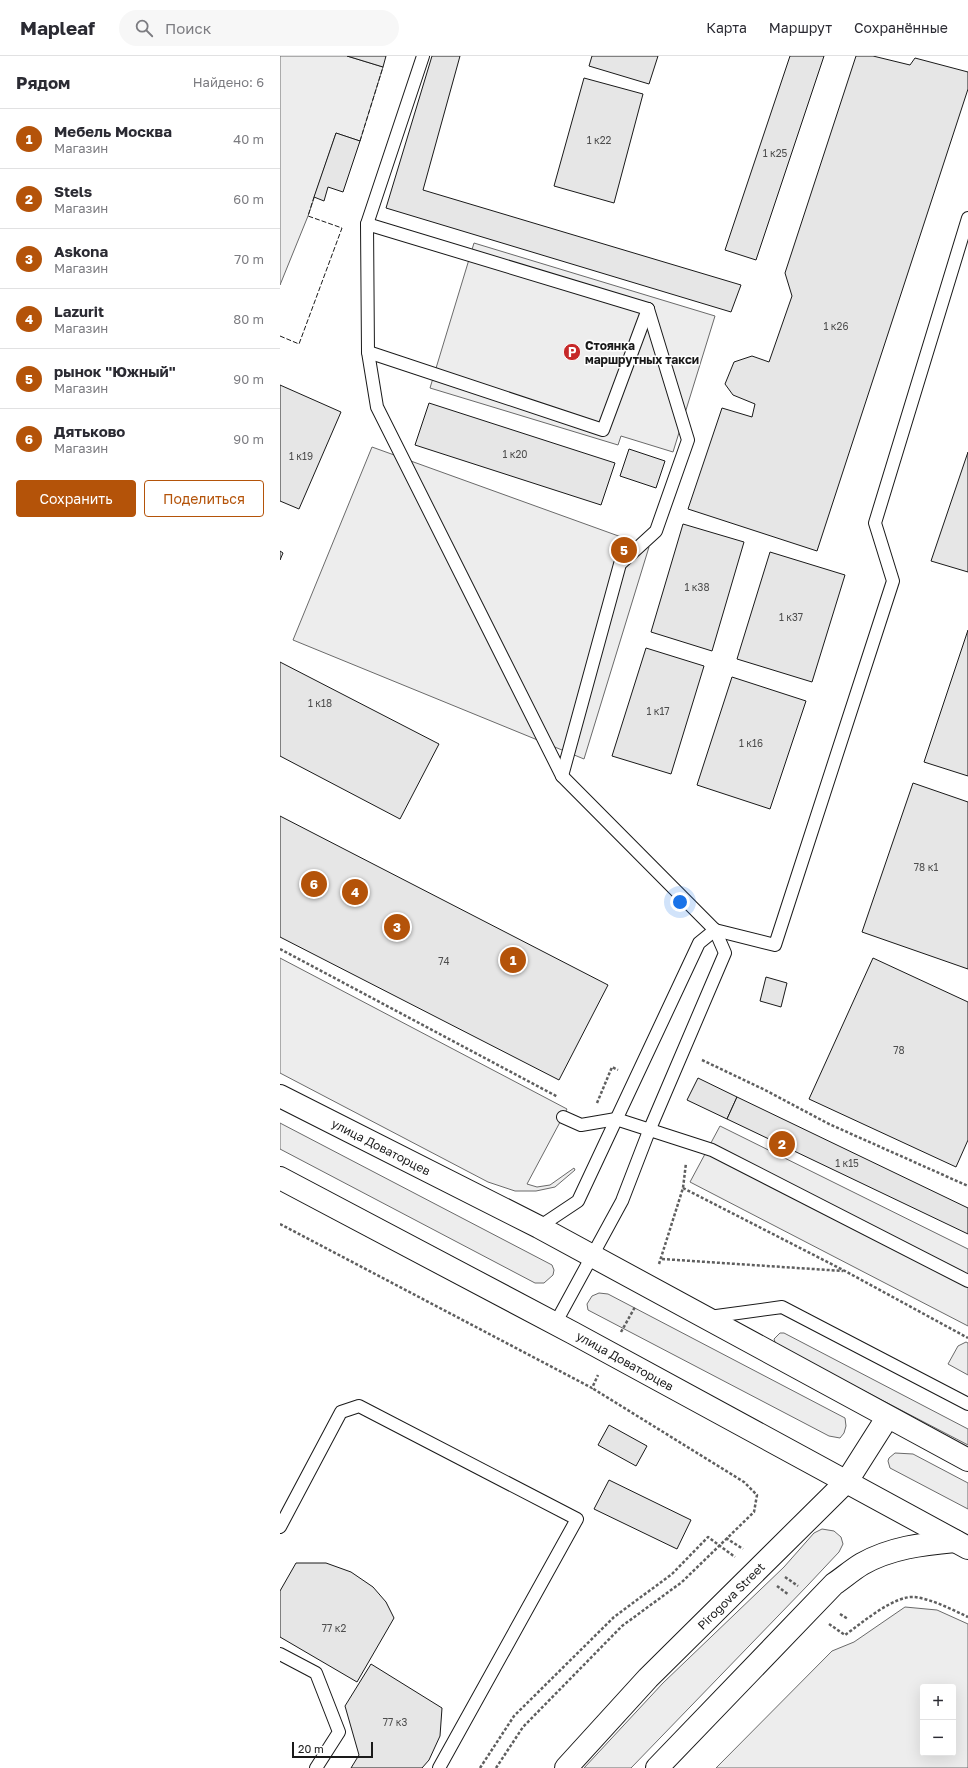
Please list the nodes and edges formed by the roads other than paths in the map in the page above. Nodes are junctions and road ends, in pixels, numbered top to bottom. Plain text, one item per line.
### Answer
1 (423, 56) edge
2 (968, 218) edge
3 (367, 224) junction
4 (648, 309) junction
5 (368, 352) junction
6 (562, 776) junction
7 (715, 930) junction
8 (280, 1096) edge
9 (563, 1117) dead end
10 (616, 1119) junction
11 (649, 1131) junction
12 (280, 1178) edge
13 (539, 1228) junction
14 (592, 1257) junction
15 (968, 1280) edge
16 (704, 1318) junction
17 (556, 1324) junction
18 (968, 1404) edge
19 (887, 1418) junction
20 (968, 1460) edge
21 (847, 1481) junction
22 (280, 1527) edge
23 (961, 1545) edge
24 (280, 1654) edge
25 (316, 1768) edge
26 (439, 1768) edge
27 (566, 1768) edge
28 (657, 1768) edge

1 - 3 lane
2 - 7 lane
3 - 4 lane
3 - 5 lane
4 - 5 lane
4 - 6 lane
5 - 6 lane
6 - 7 lane
7 - 10 lane
7 - 11 lane
8 - 13 main road, улица Доваторцев
9 - 10 lane
10 - 11 lane
10 - 13 lane
11 - 14 lane
11 - 15 lane
12 - 17 main road, улица Доваторцев
13 - 14 main road, улица Доваторцев
14 - 16 main road, улица Доваторцев
14 - 17 lane
16 - 18 lane
16 - 19 main road, улица Доваторцев
17 - 21 main road, улица Доваторцев
19 - 20 main road, улица Доваторцев
19 - 21 main road, Pirogova Street
21 - 23 main road, улица Доваторцев
21 - 27 main road, Pirogova Street
22 - 26 lane
23 - 28 main road
24 - 25 lane

